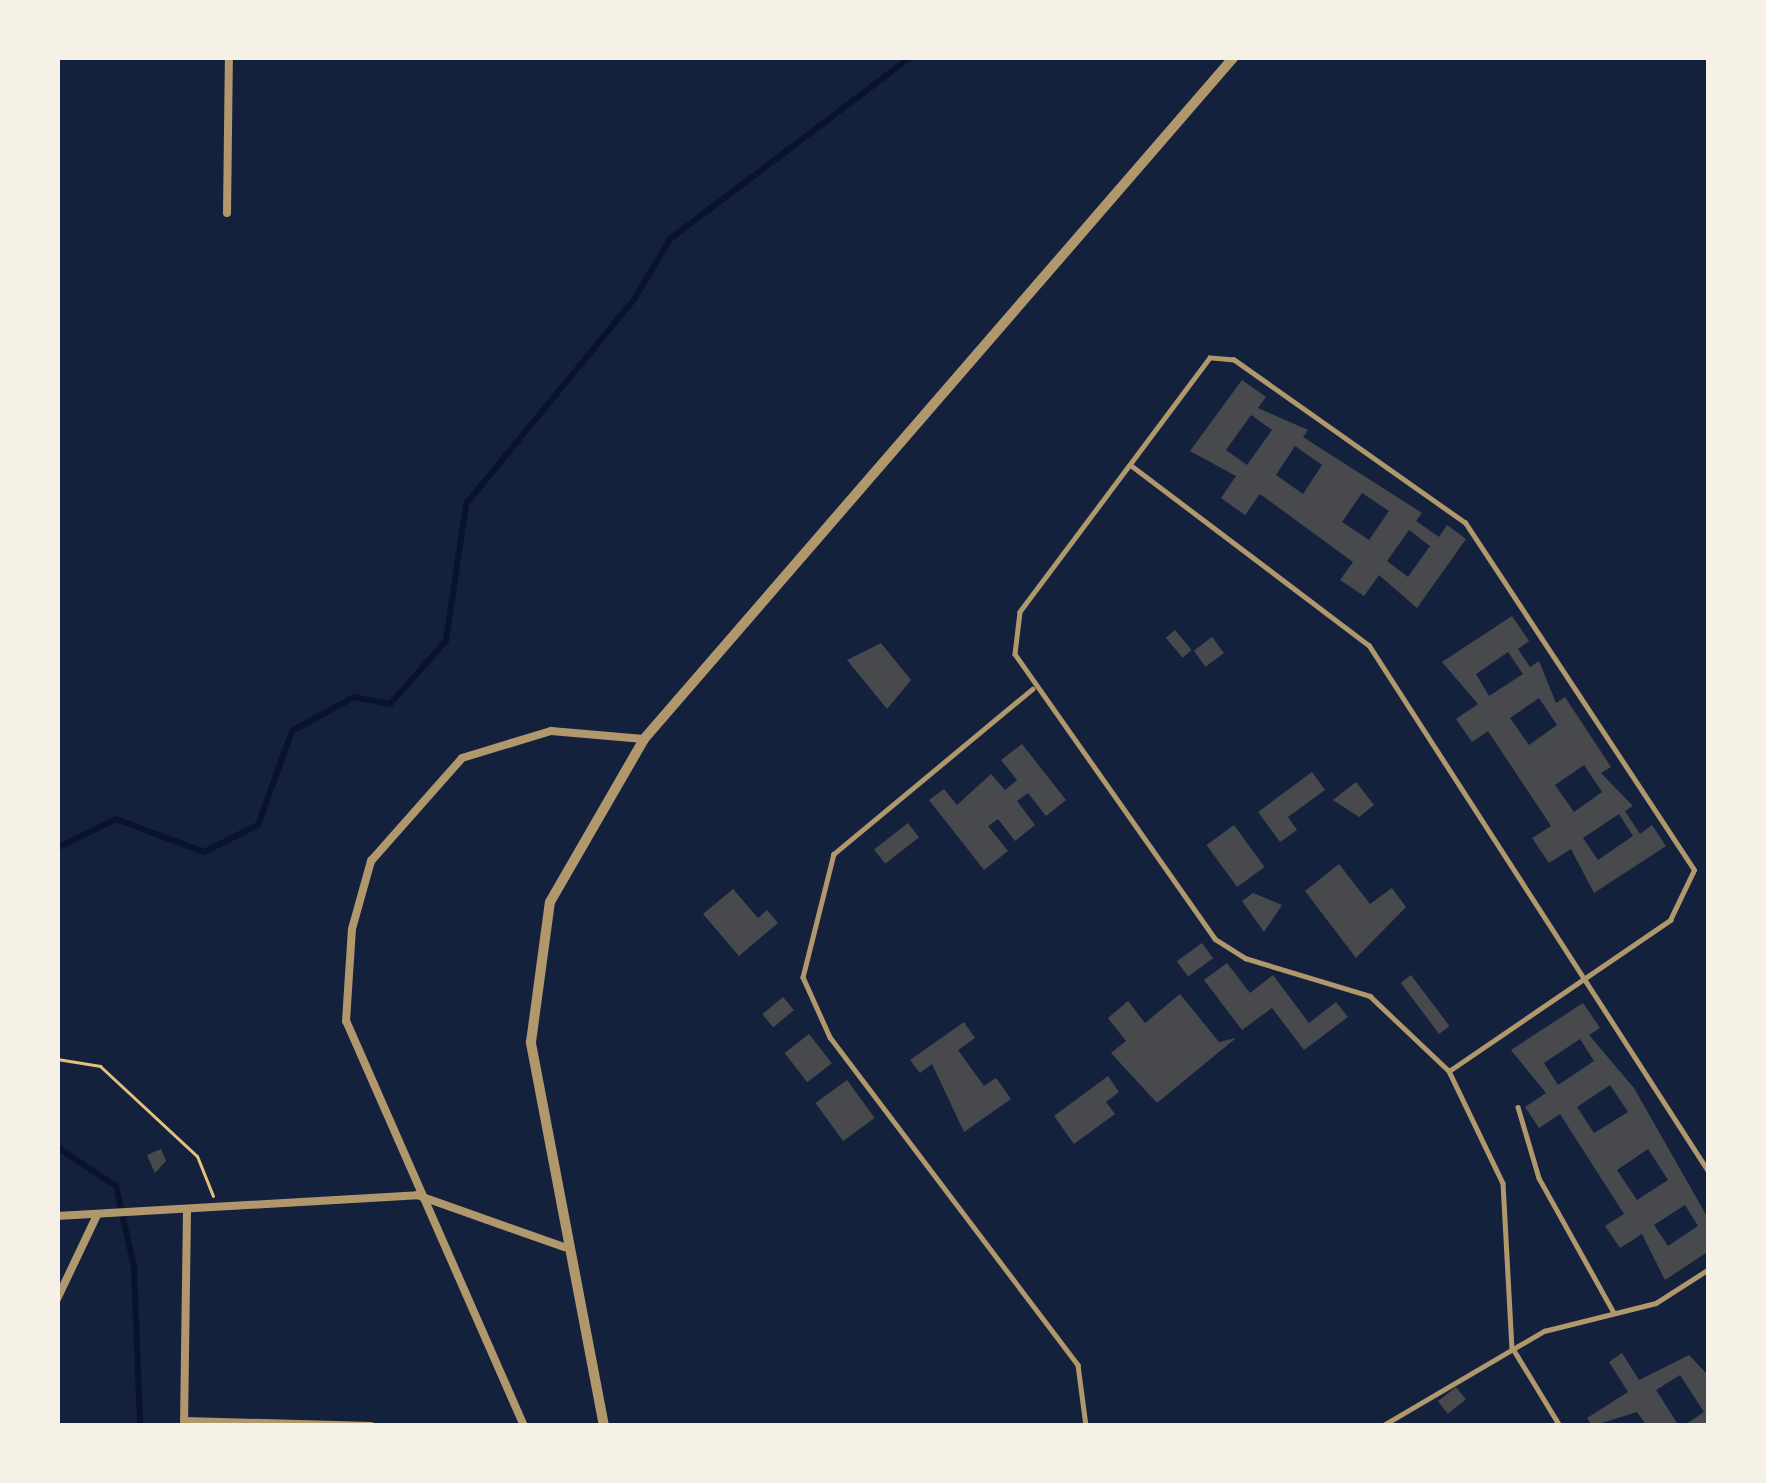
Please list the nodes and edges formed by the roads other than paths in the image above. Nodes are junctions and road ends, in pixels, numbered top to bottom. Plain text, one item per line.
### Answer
1 (229, 57) edge
2 (1234, 57) edge
3 (227, 213) dead end
4 (1130, 465) junction
5 (1033, 689) junction
6 (644, 739) junction
7 (1582, 972) junction
8 (1449, 1071) junction
9 (1518, 1107) dead end
10 (1709, 1172) edge
11 (417, 1195) junction
12 (187, 1212) junction
13 (97, 1215) junction
14 (57, 1216) edge
15 (563, 1247) junction
16 (1709, 1269) edge
17 (57, 1299) edge
18 (1614, 1313) junction
19 (1512, 1347) junction
20 (184, 1423) edge
21 (371, 1426) edge
22 (524, 1426) edge
23 (604, 1426) edge
24 (1086, 1426) edge
25 (1140, 1426) edge
26 (1228, 1426) edge
27 (1382, 1426) edge
28 (1560, 1426) edge

1 - 3 street
2 - 6 street
4 - 5 lane
4 - 7 lane
4 - 7 lane
5 - 8 lane
5 - 24 lane
6 - 11 street
6 - 15 street
7 - 8 lane
7 - 10 lane
8 - 19 lane
9 - 18 lane
11 - 12 street
11 - 15 street
11 - 22 street
12 - 13 street
12 - 20 street
13 - 14 street
13 - 17 street
15 - 23 street
16 - 18 lane
18 - 19 lane
19 - 27 lane
19 - 28 lane
20 - 21 street
25 - 26 lane

